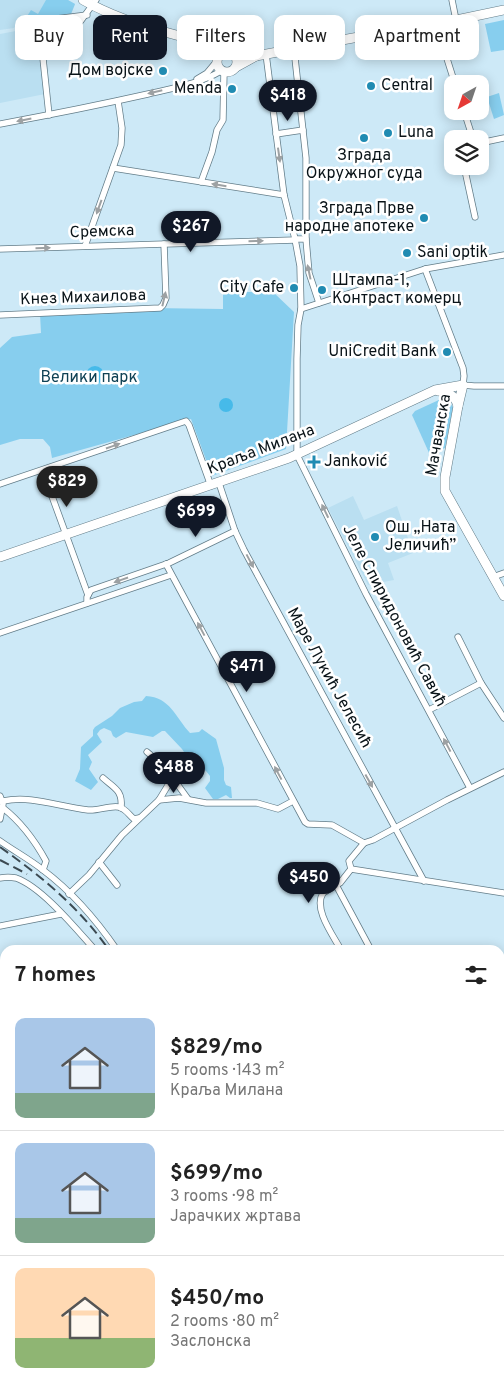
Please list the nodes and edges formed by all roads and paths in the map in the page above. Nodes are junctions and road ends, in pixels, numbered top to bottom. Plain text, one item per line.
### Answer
1 (83, 0) edge
2 (452, 0) edge
3 (94, 3) edge
4 (504, 10) edge
5 (455, 15) edge
6 (479, 15) edge
7 (177, 35) edge
8 (274, 52) edge
9 (266, 54) joint
10 (236, 60) edge
11 (249, 60) edge
12 (295, 60) edge
13 (447, 60) edge
14 (217, 61) joint
15 (236, 67) junction
16 (222, 71) junction
17 (452, 75) edge
18 (191, 83) junction
19 (118, 101) junction
20 (49, 115) junction
21 (0, 124) edge
22 (303, 130) junction
23 (276, 134) junction
24 (504, 138) edge
25 (489, 141) edge
26 (113, 168) junction
27 (466, 175) edge
28 (201, 182) junction
29 (284, 195) junction
30 (475, 217) dead end
31 (295, 239) junction
32 (306, 239) junction
33 (164, 244) junction
34 (85, 246) junction
35 (0, 249) edge
36 (504, 255) edge
37 (425, 269) junction
38 (319, 303) junction
39 (301, 309) junction
40 (0, 314) edge
41 (463, 384) junction
42 (504, 386) edge
43 (435, 390) junction
44 (458, 406) junction
45 (297, 455) junction
46 (0, 484) edge
47 (215, 485) junction
48 (50, 488) dead end
49 (235, 531) junction
50 (66, 534) junction
51 (0, 557) edge
52 (166, 564) junction
53 (504, 572) edge
54 (171, 575) junction
55 (493, 577) junction
56 (88, 595) junction
57 (504, 596) edge
58 (88, 603) junction
59 (0, 633) edge
60 (458, 637) dead end
61 (481, 683) junction
62 (428, 710) junction
63 (504, 718) edge
64 (147, 752) dead end
65 (504, 772) edge
66 (173, 777) junction
67 (103, 778) dead end
68 (470, 788) junction
69 (188, 799) junction
70 (159, 800) junction
71 (293, 801) junction
72 (2, 802) edge
73 (121, 808) junction
74 (139, 818) junction
75 (0, 819) edge
76 (395, 828) junction
77 (0, 841) edge
78 (364, 842) junction
79 (99, 862) junction
80 (350, 869) junction
81 (43, 870) junction
82 (0, 878) edge
83 (424, 881) junction
84 (116, 885) dead end
85 (336, 886) junction
86 (504, 893) edge
87 (69, 894) junction
88 (61, 914) junction
89 (0, 926) edge
90 (90, 945) edge
91 (113, 945) edge
92 (338, 945) edge
93 (368, 945) edge

1 - 3 main road
2 - 5 street
3 - 7 main road
3 - 20 street
4 - 6 main road
8 - 9 main road
9 - 23 street
10 - 15 main road
11 - 15 main road
12 - 22 street
13 - 17 street
14 - 16 main road
14 - 18 street
15 - 16 main road
16 - 18 street
16 - 28 street
18 -> 19 street
19 - 20 street
19 - 26 street
20 -> 21 street
22 - 23 street
22 - 32 street
23 -> 29 street
24 - 25 street
26 - 28 street
26 -> 34 street
27 - 30 street
29 -> 28 street
29 - 31 street
31 - 32 street, Сремска
33 -> 31 street, Сремска
31 - 39 street
38 -> 32 street
33 - 34 street, Сремска
40 -> 33 street, Кнез Михаилова
35 -> 34 street, Сремска
36 - 37 street
37 - 38 street
37 - 41 street
38 - 39 street
39 - 45 street
41 - 42 street
41 - 43 main road, Краља Милана
41 - 44 main road, Мачванска
43 - 44 main road
43 - 45 main road, Краља Милана
44 - 55 main road, Мачванска
45 - 47 main road, Краља Милана
62 -> 45 street, Јеле Спиридоновић Савић
46 -> 47 street
47 - 49 street, Маре Лукић Јелесић
47 - 50 main road, Краља Милана
48 - 50 street
49 - 52 street
49 -> 76 street, Маре Лукић Јелесић
50 - 51 main road, Краља Милана
50 - 56 street
52 - 54 street
52 -> 56 street
53 - 55 street
54 - 58 street
71 -> 54 street
55 - 57 main road, Мачванска
56 - 58 street
58 - 59 street
60 - 61 street
61 - 62 street
61 - 63 street
68 -> 62 street, Јеле Спиридоновић Савић
64 - 66 street
65 - 68 street
66 - 69 street
66 - 70 street
67 - 73 street
68 - 76 street
69 - 70 street
69 - 71 street
70 - 74 street
71 - 78 street
72 - 73 street
72 - 75 street
72 - 81 street
73 - 74 street
74 - 79 street
76 - 78 street
76 - 83 street, Маре Лукић Јелесић
77 - 81 street
78 - 80 street
79 - 84 street
79 - 87 street
80 - 83 street
80 - 85 street
81 - 87 street
82 - 88 street
83 - 86 street
85 - 92 street
85 - 93 street
87 - 91 street
88 - 89 street
88 - 90 street

